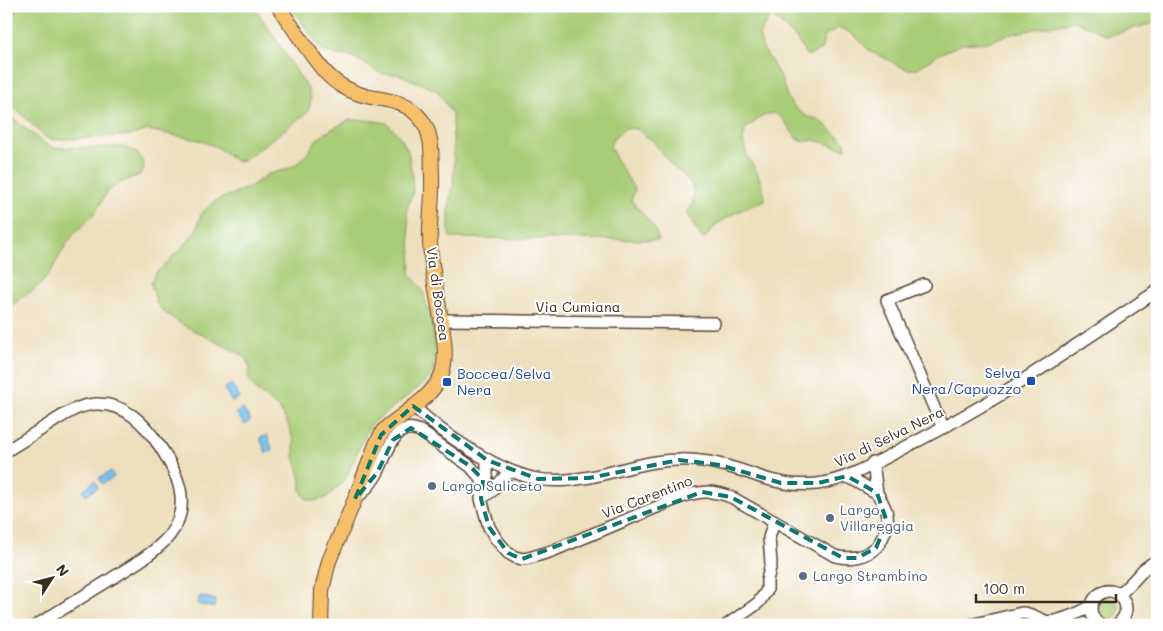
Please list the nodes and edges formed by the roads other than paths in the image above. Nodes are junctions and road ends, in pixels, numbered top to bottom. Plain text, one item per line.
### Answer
1 (278, 6) edge
2 (924, 285) dead end
3 (1157, 291) edge
4 (441, 320) junction
5 (714, 323) dead end
6 (413, 406) junction
7 (943, 428) junction
8 (6, 452) edge
9 (487, 460) junction
10 (873, 463) junction
11 (510, 471) junction
12 (847, 476) junction
13 (484, 482) junction
14 (877, 493) junction
15 (356, 499) junction
16 (481, 499) junction
17 (774, 521) junction
18 (1157, 560) edge
19 (1119, 595) junction
20 (1091, 606) junction
21 (1094, 623) edge
22 (37, 625) edge
23 (322, 625) edge
24 (727, 625) edge
25 (970, 625) edge
26 (1116, 625) edge

1 - 4 main road, Via di Boccea
2 - 7 street
3 - 7 street, Via di Selva Nera
4 - 5 street, Via Cumiana
4 - 6 main road, Via di Boccea
6 - 9 street, Via di Selva Nera
6 - 15 main road, Via di Boccea
7 - 10 street, Via di Selva Nera
8 - 22 street
9 - 11 street, Via di Selva Nera
9 - 13 street, Via Carentino
10 - 12 street, Via di Selva Nera
10 - 14 street, Via Carentino
11 - 12 street, Via di Selva Nera
11 - 16 street
12 - 14 street
13 - 15 street
13 - 16 street, Via Carentino
14 - 17 street, Via Carentino
15 - 23 main road, Via di Boccea
16 - 17 street, Via Carentino
17 - 24 street
18 - 19 street
19 - 20 street
19 - 26 street
20 - 21 street
20 - 25 street

